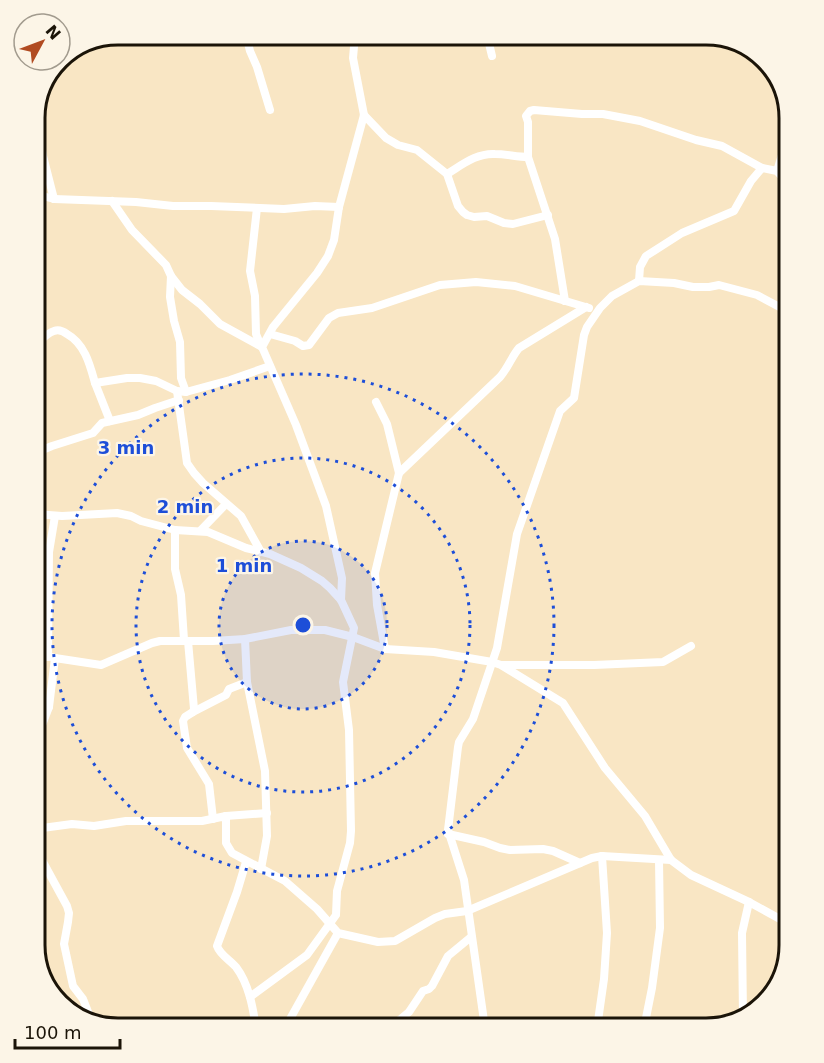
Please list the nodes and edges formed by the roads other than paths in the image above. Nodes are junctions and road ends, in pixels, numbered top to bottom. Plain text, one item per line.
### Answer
1 (249, 45) edge
2 (354, 45) edge
3 (489, 45) edge
4 (492, 56) dead end
5 (270, 110) dead end
6 (363, 115) junction
7 (528, 157) junction
8 (45, 164) edge
9 (779, 165) edge
10 (762, 168) junction
11 (777, 171) joint
12 (447, 174) junction
13 (45, 197) edge
14 (54, 199) junction
15 (112, 201) junction
16 (339, 207) junction
17 (257, 208) junction
18 (548, 215) junction
19 (171, 276) junction
20 (639, 281) junction
21 (565, 301) junction
22 (586, 307) junction
23 (779, 307) edge
24 (600, 308) junction
25 (270, 333) junction
26 (45, 337) edge
27 (262, 347) junction
28 (270, 366) junction
29 (95, 383) junction
30 (177, 390) junction
31 (186, 392) junction
32 (179, 400) junction
33 (376, 402) dead end
34 (110, 421) junction
35 (45, 449) edge
36 (399, 473) junction
37 (226, 504) junction
38 (45, 515) edge
39 (55, 516) junction
40 (175, 530) junction
41 (201, 530) junction
42 (261, 552) junction
43 (341, 600) junction
44 (353, 637) junction
45 (245, 639) junction
46 (186, 640) junction
47 (691, 646) dead end
48 (385, 649) junction
49 (45, 656) edge
50 (52, 658) junction
51 (492, 662) junction
52 (501, 665) junction
53 (247, 682) junction
54 (45, 706) edge
55 (49, 707) junction
56 (194, 712) junction
57 (45, 717) edge
58 (267, 813) junction
59 (226, 816) junction
60 (213, 819) junction
61 (45, 828) edge
62 (448, 834) junction
63 (602, 856) junction
64 (659, 860) junction
65 (671, 860) junction
66 (246, 862) junction
67 (580, 863) junction
68 (45, 866) edge
69 (261, 869) junction
70 (749, 902) junction
71 (467, 911) junction
72 (779, 918) edge
73 (330, 923) junction
74 (338, 933) junction
75 (471, 937) junction
76 (250, 997) junction
77 (743, 1008) edge
78 (88, 1011) edge
79 (254, 1018) edge
80 (291, 1018) edge
81 (402, 1018) edge
82 (483, 1018) edge
83 (598, 1018) edge
84 (646, 1018) edge

1 - 5 street
2 - 6 street
3 - 4 street
6 - 12 street
6 - 16 street
7 - 10 street
7 - 12 street
7 - 18 street
8 - 14 street
9 - 11 street
10 - 11 street
10 - 20 street
12 - 18 street
13 - 14 street
14 - 15 street
15 - 17 street
15 - 19 street
16 - 17 street
16 - 25 street
17 - 27 street
18 - 21 street
19 - 27 street
19 - 31 street
20 - 23 street
20 - 24 street
21 - 22 street
21 - 25 street
22 - 24 street
22 - 36 street
24 - 51 street
25 - 27 street
26 - 29 street
27 - 28 street
28 - 31 street
28 - 43 street
29 - 30 street
29 - 34 street
30 - 31 street
30 - 32 street
32 - 34 street
32 - 37 street
33 - 36 street
34 - 35 street
36 - 48 street
37 - 41 street
37 - 42 street
38 - 39 street
39 - 40 street
39 - 50 street
40 - 41 street
40 - 46 street
41 - 42 street
42 - 43 street
43 - 44 street
44 - 45 street
44 - 48 street
44 - 73 street
45 - 46 street
45 - 53 street
46 - 50 street
46 - 56 street
47 - 52 street
48 - 51 street
49 - 50 street
50 - 55 street
51 - 52 street
51 - 62 street
52 - 65 street
53 - 56 street
53 - 58 street
54 - 55 street
55 - 57 street
56 - 60 street
58 - 59 street
58 - 69 street
59 - 60 street
59 - 66 street
60 - 61 street
62 - 67 street
62 - 71 street
63 - 64 street
63 - 67 street
63 - 83 street
64 - 65 street
64 - 84 street
65 - 70 street
66 - 69 street
66 - 76 street
67 - 71 street
68 - 78 street
69 - 73 street
70 - 72 street
70 - 77 street
71 - 74 street
71 - 75 street
73 - 74 street
73 - 76 street
74 - 80 street
75 - 81 street
75 - 82 street
76 - 79 street

